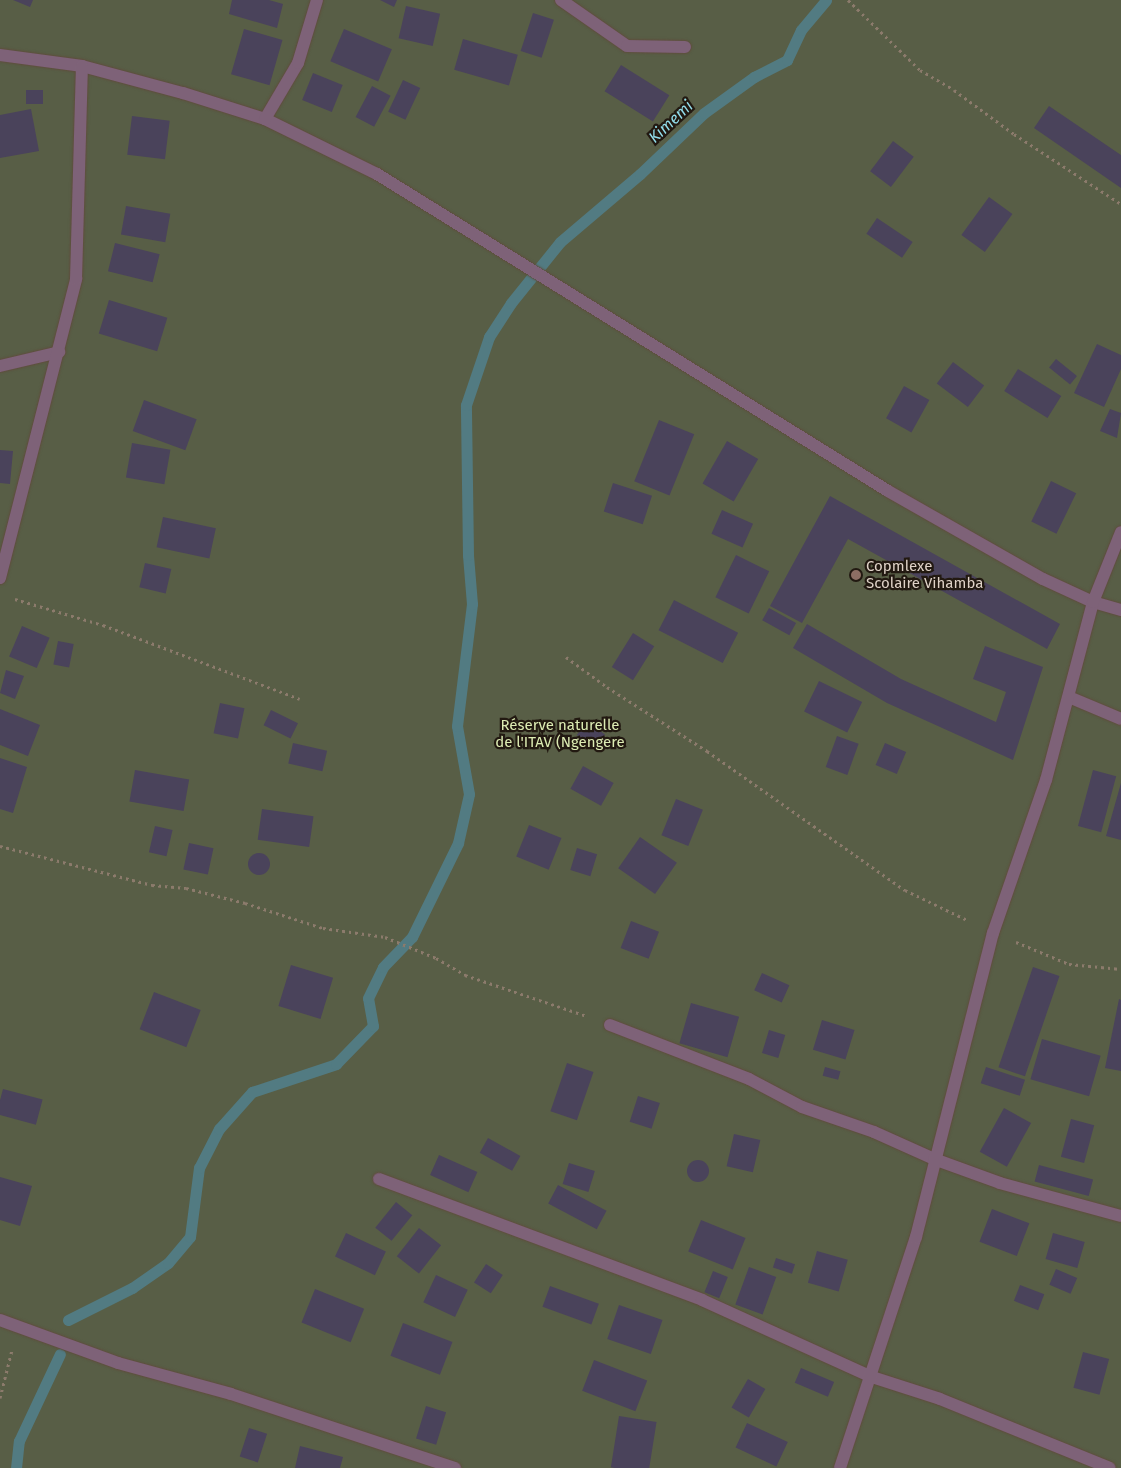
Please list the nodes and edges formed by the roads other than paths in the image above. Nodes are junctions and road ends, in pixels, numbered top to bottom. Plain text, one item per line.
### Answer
1 (317, 0) edge
2 (562, 0) edge
3 (685, 47) dead end
4 (0, 55) edge
5 (82, 66) junction
6 (265, 119) junction
7 (59, 352) junction
8 (0, 366) edge
9 (1121, 532) edge
10 (0, 578) edge
11 (1093, 602) junction
12 (1121, 610) edge
13 (1069, 698) junction
14 (1121, 719) edge
15 (610, 1025) road end
16 (934, 1159) junction
17 (379, 1179) dead end
18 (1121, 1216) edge
19 (0, 1320) edge
20 (872, 1377) junction
21 (455, 1468) edge
22 (840, 1468) edge
23 (1110, 1468) edge

1 - 6 street
2 - 3 street
4 - 5 street
5 - 6 street
5 - 7 street
6 - 11 street
7 - 8 street
7 - 10 street
9 - 11 street
11 - 12 street
11 - 13 street
13 - 14 street
13 - 16 street
15 - 16 street
16 - 18 street
16 - 20 street
17 - 20 street
19 - 21 street
20 - 22 street
20 - 23 street

